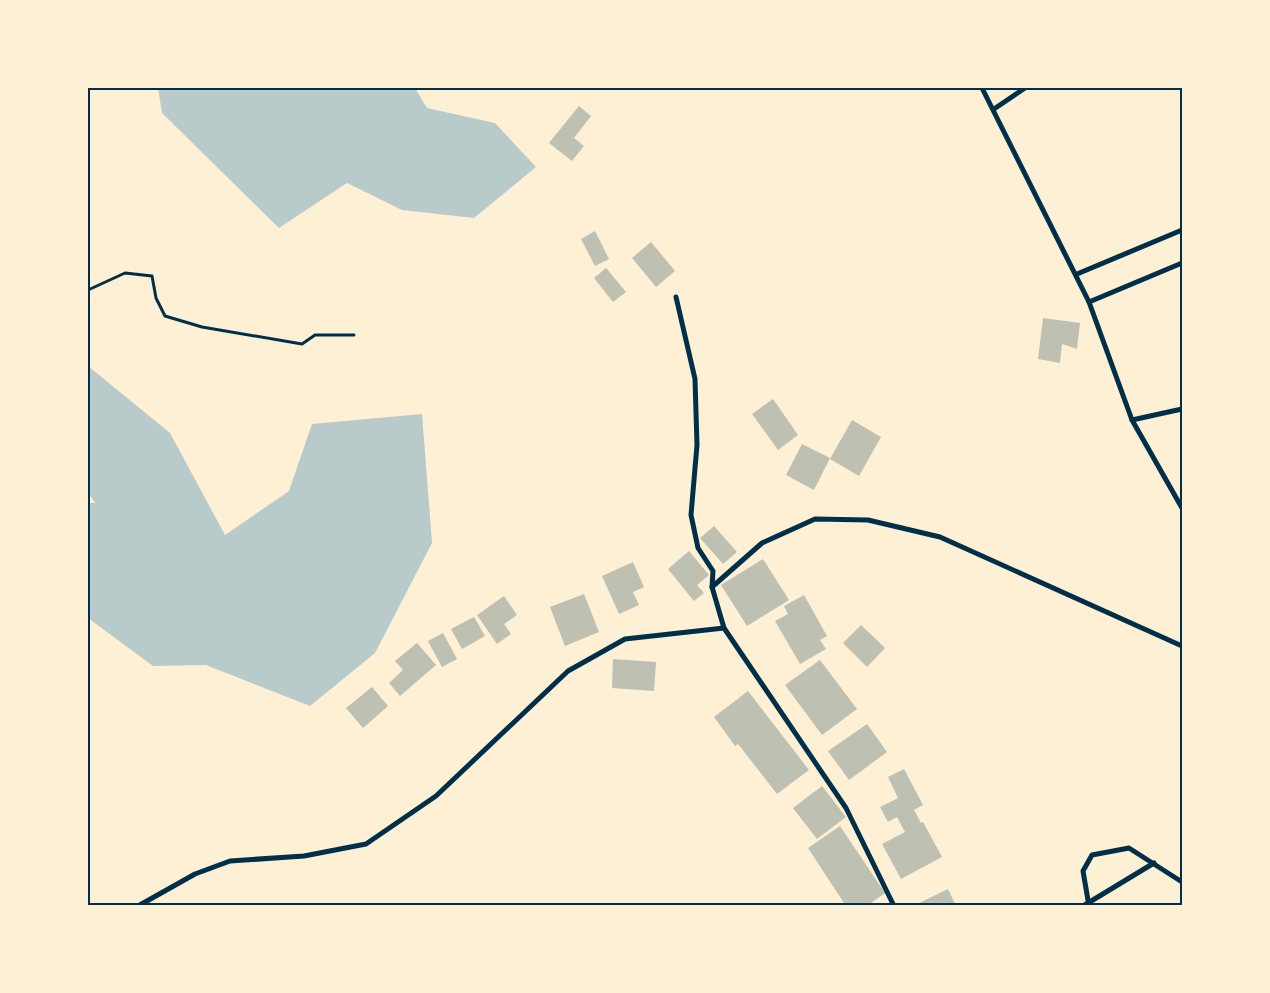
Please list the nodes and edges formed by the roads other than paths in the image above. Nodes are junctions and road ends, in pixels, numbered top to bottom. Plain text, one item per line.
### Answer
1 (982, 88) edge
2 (1025, 88) edge
3 (994, 109) junction
4 (1182, 230) edge
5 (1182, 263) edge
6 (1076, 274) junction
7 (676, 297) dead end
8 (1090, 302) junction
9 (1182, 409) edge
10 (1132, 420) junction
11 (1182, 508) edge
12 (712, 587) junction
13 (724, 628) junction
14 (1182, 646) edge
15 (1154, 863) junction
16 (1182, 882) edge
17 (1086, 905) edge
18 (138, 906) edge
19 (894, 906) edge

1 - 3 street
2 - 3 street
3 - 6 street
4 - 6 street
5 - 8 street
6 - 8 street
7 - 12 street
8 - 10 street
9 - 10 street
10 - 11 street
12 - 13 street
12 - 14 street
13 - 18 street
13 - 19 street
15 - 16 street
15 - 17 street
15 - 17 street

